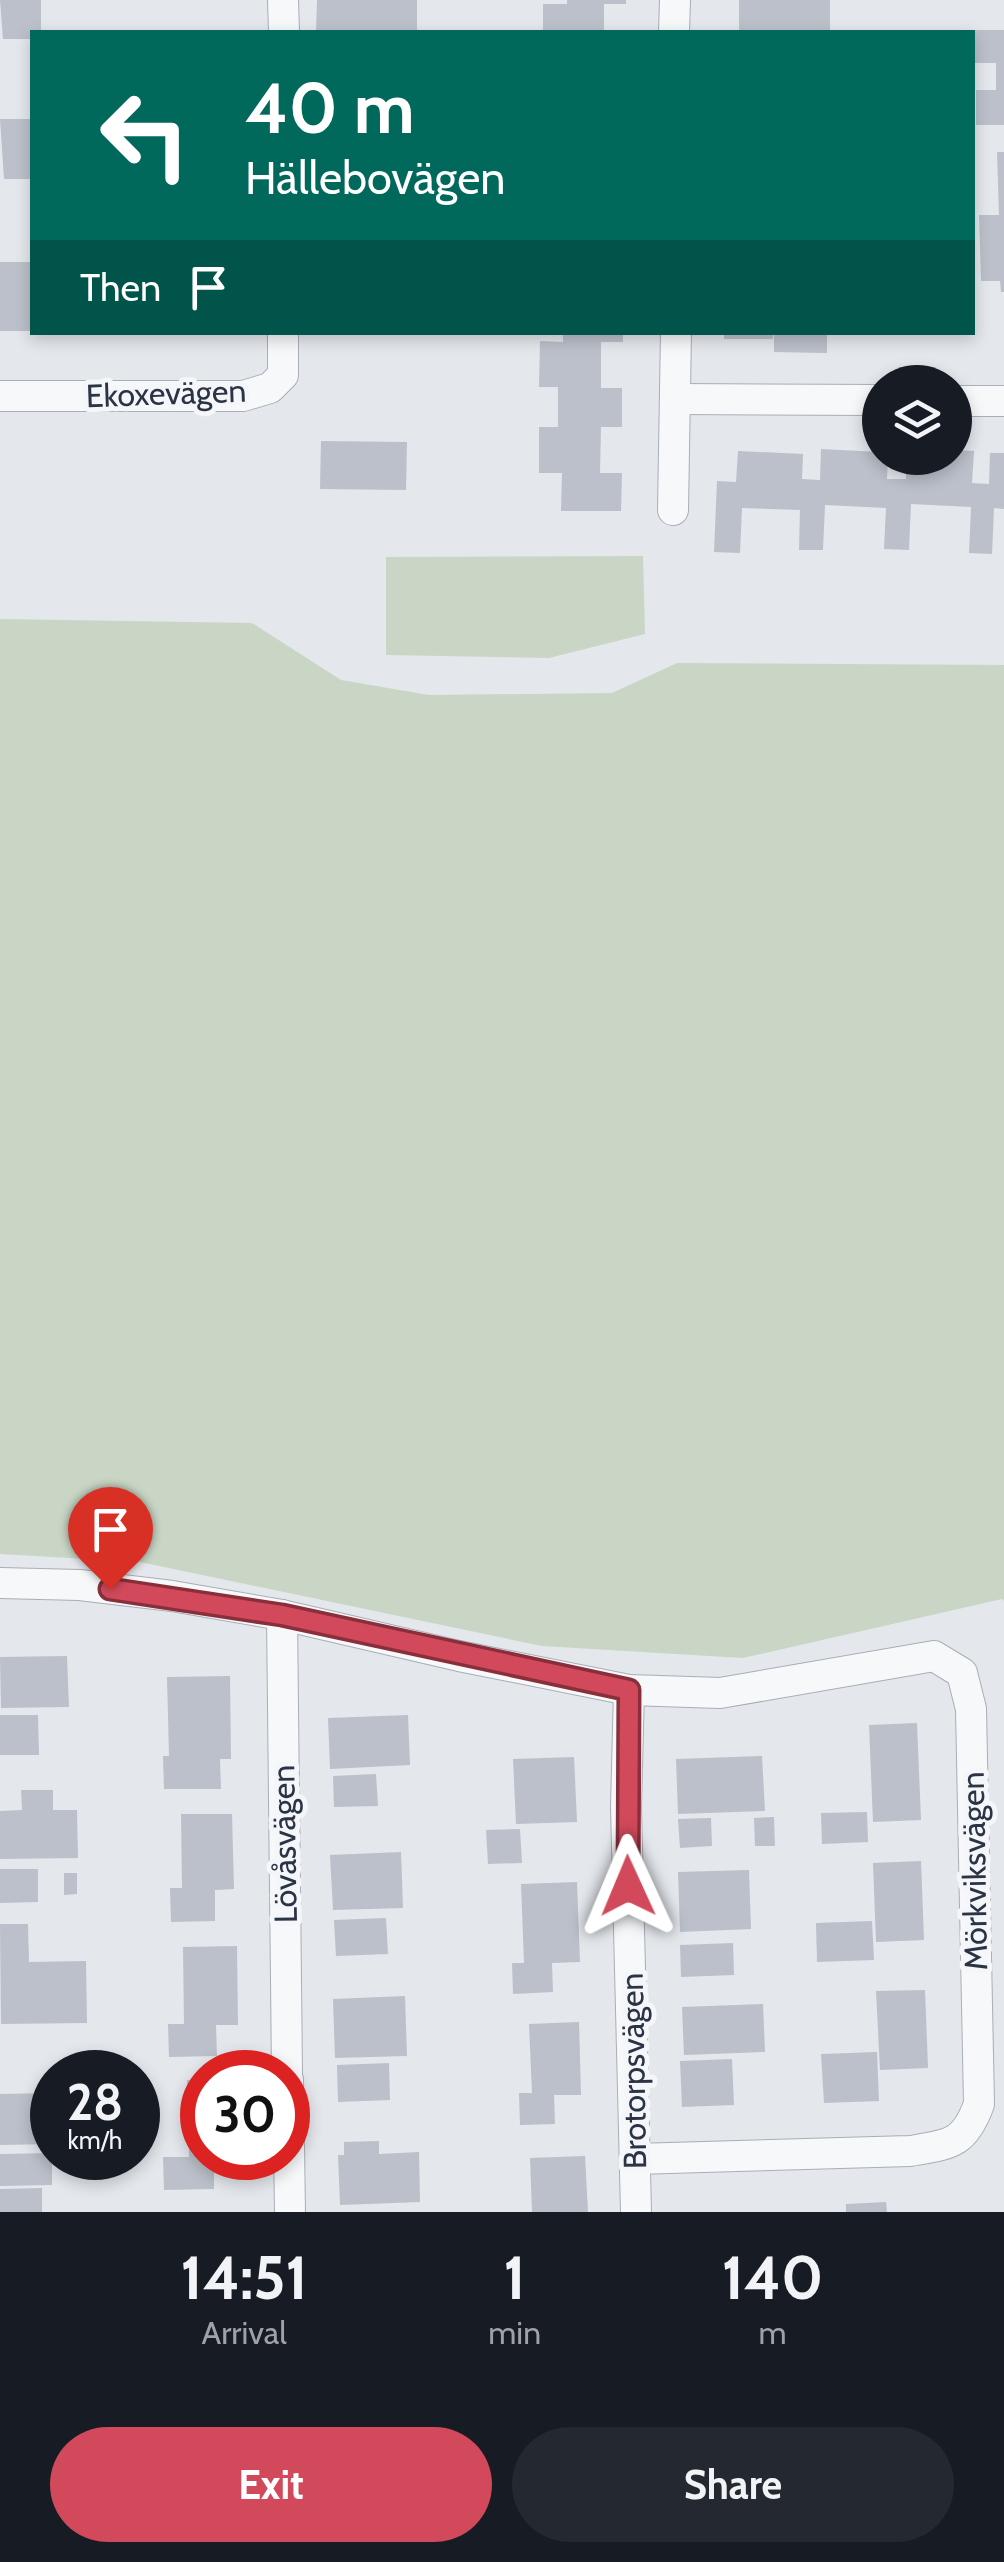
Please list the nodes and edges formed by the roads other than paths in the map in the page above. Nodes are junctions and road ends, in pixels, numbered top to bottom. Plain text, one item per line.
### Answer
1 (283, 0) edge
2 (674, 0) edge
3 (284, 30) edge
4 (674, 30) edge
5 (283, 335) edge
6 (676, 335) edge
7 (0, 396) edge
8 (676, 399) junction
9 (862, 400) edge
10 (972, 400) edge
11 (1004, 401) edge
12 (673, 510) dead end
13 (0, 1583) edge
14 (282, 1615) junction
15 (629, 1690) junction
16 (288, 2050) edge
17 (635, 2159) junction
18 (290, 2180) edge
19 (290, 2212) edge
20 (636, 2212) edge

1 - 3 street
2 - 4 street
5 - 7 street, Ekoxevägen
6 - 8 street
8 - 9 street
8 - 12 street
10 - 11 street
13 - 14 street, Mörkviksvägen
14 - 15 street, Mörkviksvägen
14 - 16 street, Lövåsvägen
15 - 17 street, Brotorpsvägen
15 - 17 street, Mörkviksvägen
17 - 20 street, Brotorpsvägen
18 - 19 street, Lövåsvägen

